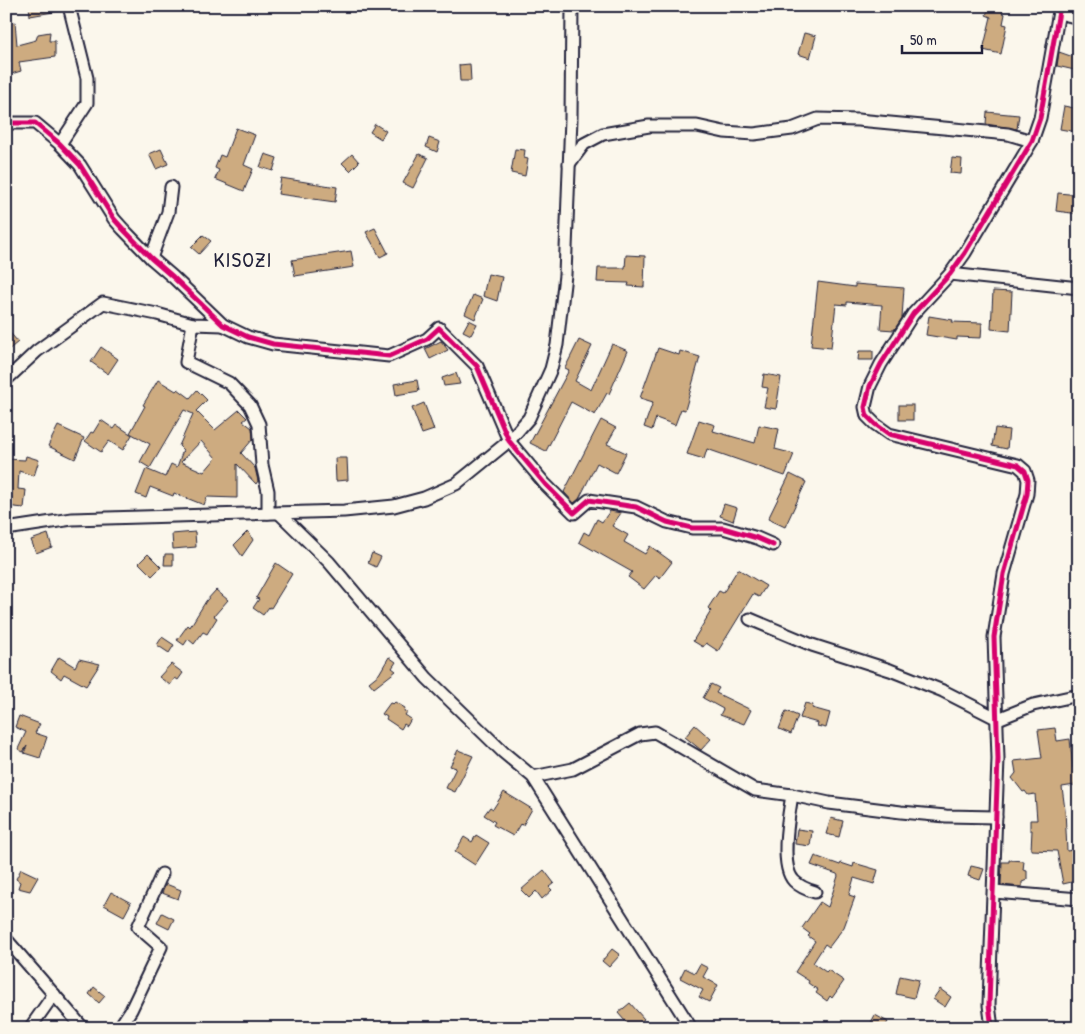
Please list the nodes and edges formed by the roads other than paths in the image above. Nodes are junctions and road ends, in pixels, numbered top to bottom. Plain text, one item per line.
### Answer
1 (69, 6) edge
2 (572, 6) edge
3 (1059, 9) edge
4 (1079, 18) edge
5 (6, 125) edge
6 (1032, 140) junction
7 (60, 144) junction
8 (569, 164) junction
9 (171, 187) dead end
10 (151, 258) junction
11 (950, 274) junction
12 (1079, 288) edge
13 (193, 324) junction
14 (223, 325) junction
15 (6, 380) edge
16 (509, 441) junction
17 (273, 513) junction
18 (6, 529) edge
19 (773, 545) dead end
20 (750, 619) dead end
21 (1079, 695) edge
22 (998, 719) junction
23 (533, 778) junction
24 (792, 795) junction
25 (996, 817) junction
26 (162, 874) dead end
27 (815, 892) dead end
28 (994, 892) junction
29 (1079, 899) edge
30 (6, 940) edge
31 (54, 994) junction
32 (30, 1028) edge
33 (83, 1028) edge
34 (119, 1028) edge
35 (691, 1028) edge
36 (992, 1028) edge

1 - 7 street
2 - 8 street
3 - 4 street
3 - 6 street
5 - 7 street
6 - 8 street
6 - 11 street
7 - 10 street
8 - 16 street
9 - 10 street
10 - 14 street
11 - 12 street
11 - 22 street
13 - 14 street
13 - 15 street
13 - 17 street
14 - 16 street
16 - 17 street
16 - 19 street
17 - 18 street
17 - 23 street
20 - 22 street
21 - 22 street
22 - 25 street
23 - 24 street
23 - 35 street
24 - 25 street
24 - 27 street
25 - 28 street
26 - 34 street
28 - 29 street
28 - 36 street
30 - 31 street
31 - 32 street
31 - 33 street

